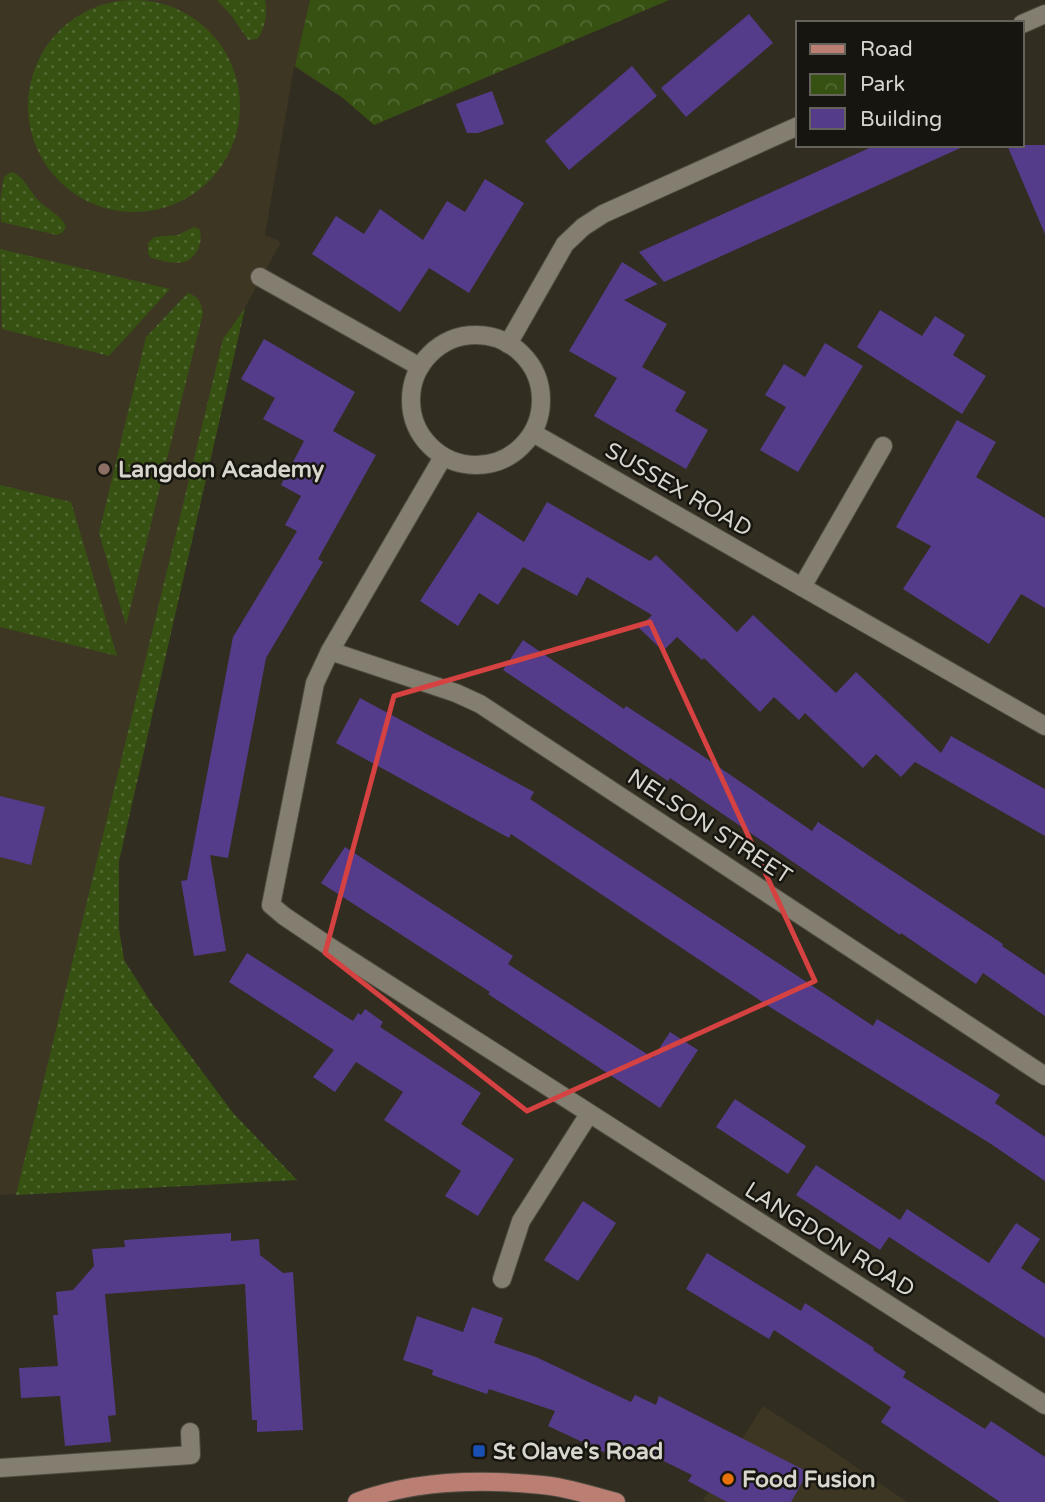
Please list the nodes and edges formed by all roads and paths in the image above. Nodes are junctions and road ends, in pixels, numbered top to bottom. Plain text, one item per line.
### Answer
1 (1045, 13) edge
2 (1024, 23) edge
3 (796, 126) edge
4 (260, 277) dead end
5 (508, 344) junction
6 (420, 367) junction
7 (533, 433) junction
8 (883, 446) dead end
9 (443, 457) junction
10 (802, 587) junction
11 (330, 651) junction
12 (1045, 725) edge
13 (1045, 1076) edge
14 (589, 1114) junction
15 (502, 1279) dead end
16 (1045, 1405) edge
17 (190, 1432) dead end
18 (0, 1468) edge
19 (357, 1502) edge
20 (615, 1502) edge

1 - 2 street
3 - 5 street
4 - 6 street
5 - 6 street
5 - 7 street
6 - 9 street
7 - 9 street
7 - 10 street, SUSSEX ROAD
8 - 10 street
9 - 11 street
10 - 12 street, SUSSEX ROAD
11 - 13 street, NELSON STREET
11 - 14 street, LANGDON ROAD
14 - 15 street
14 - 16 street, LANGDON ROAD
17 - 18 street
19 - 20 main road

